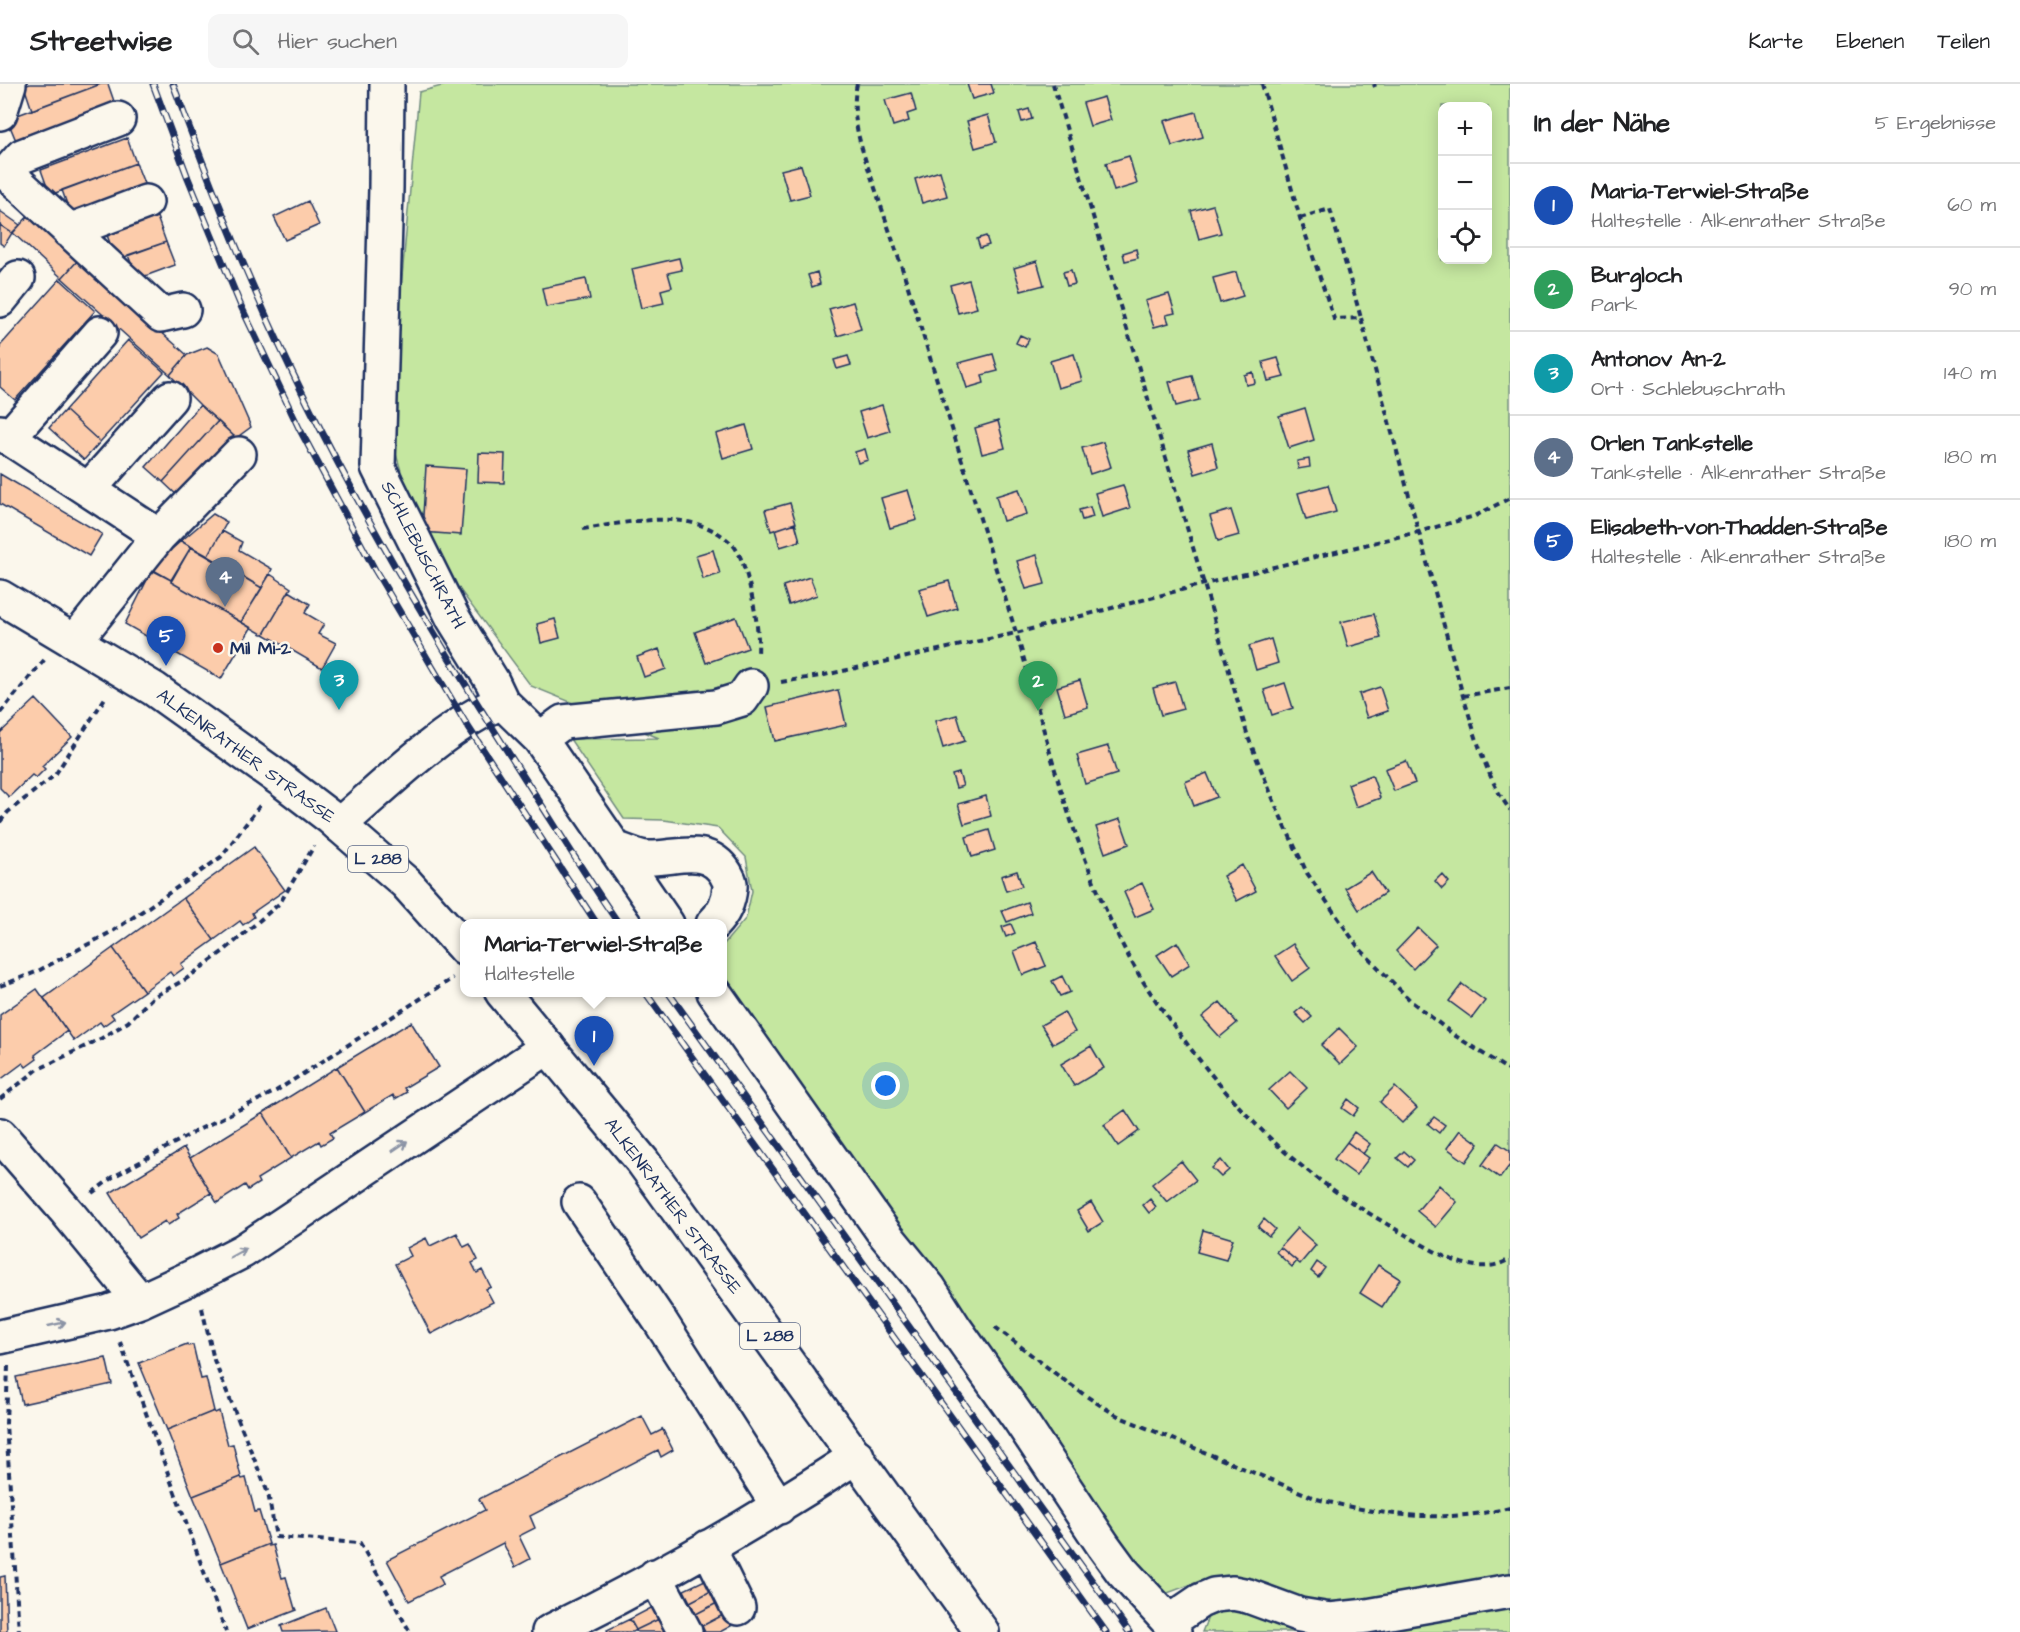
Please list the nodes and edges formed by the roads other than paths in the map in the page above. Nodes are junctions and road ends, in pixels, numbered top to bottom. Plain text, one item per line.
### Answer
1 (9, 84) edge
2 (387, 84) edge
3 (0, 113) edge
4 (118, 119) dead end
5 (4, 173) edge
6 (146, 202) dead end
7 (69, 231) junction
8 (183, 310) dead end
9 (100, 333) dead end
10 (170, 398) dead end
11 (4, 435) edge
12 (239, 454) dead end
13 (88, 489) junction
14 (159, 536) junction
15 (0, 597) edge
16 (66, 636) junction
17 (751, 686) road end
18 (502, 702) junction
19 (540, 739) junction
20 (335, 821) junction
21 (617, 849) junction
22 (664, 919) edge
23 (718, 919) edge
24 (460, 963) edge
25 (505, 997) edge
26 (717, 997) edge
27 (548, 1047) junction
28 (0, 1135) edge
29 (579, 1202) dead end
30 (140, 1301) junction
31 (4, 1336) edge
32 (857, 1456) junction
33 (779, 1507) junction
34 (708, 1547) junction
35 (655, 1576) junction
36 (1510, 1591) edge
37 (738, 1608) dead end
38 (1172, 1627) edge
39 (566, 1628) edge
40 (685, 1632) edge
41 (982, 1632) edge

1 - 3 street
2 - 18 street, SCHLEBUSCHRATH
4 - 5 street
5 - 7 street
6 - 7 street
7 - 8 street
9 - 11 street
10 - 13 street
11 - 13 street
12 - 14 street
13 - 14 street
14 - 16 street
15 - 16 street, ALKENRATHER STRASSE / L 288
16 - 20 street, ALKENRATHER STRASSE / L 288
17 - 19 street
18 - 19 street, SCHLEBUSCHRATH
18 - 20 street
19 - 21 street, SCHLEBUSCHRATH
20 - 24 street, ALKENRATHER STRASSE / L 288
21 - 22 street, SCHLEBUSCHRATH
21 - 23 street
25 - 27 street, ALKENRATHER STRASSE / L 288
26 - 38 street
30 -> 27 street
27 - 32 street, ALKENRATHER STRASSE / L 288
28 - 30 street
29 - 33 street
31 -> 30 street
32 - 33 street
32 - 41 street, ALKENRATHER STRASSE / L 288
33 - 34 street
34 - 35 street
34 - 37 street
35 - 39 street
35 - 40 street
36 - 38 street

